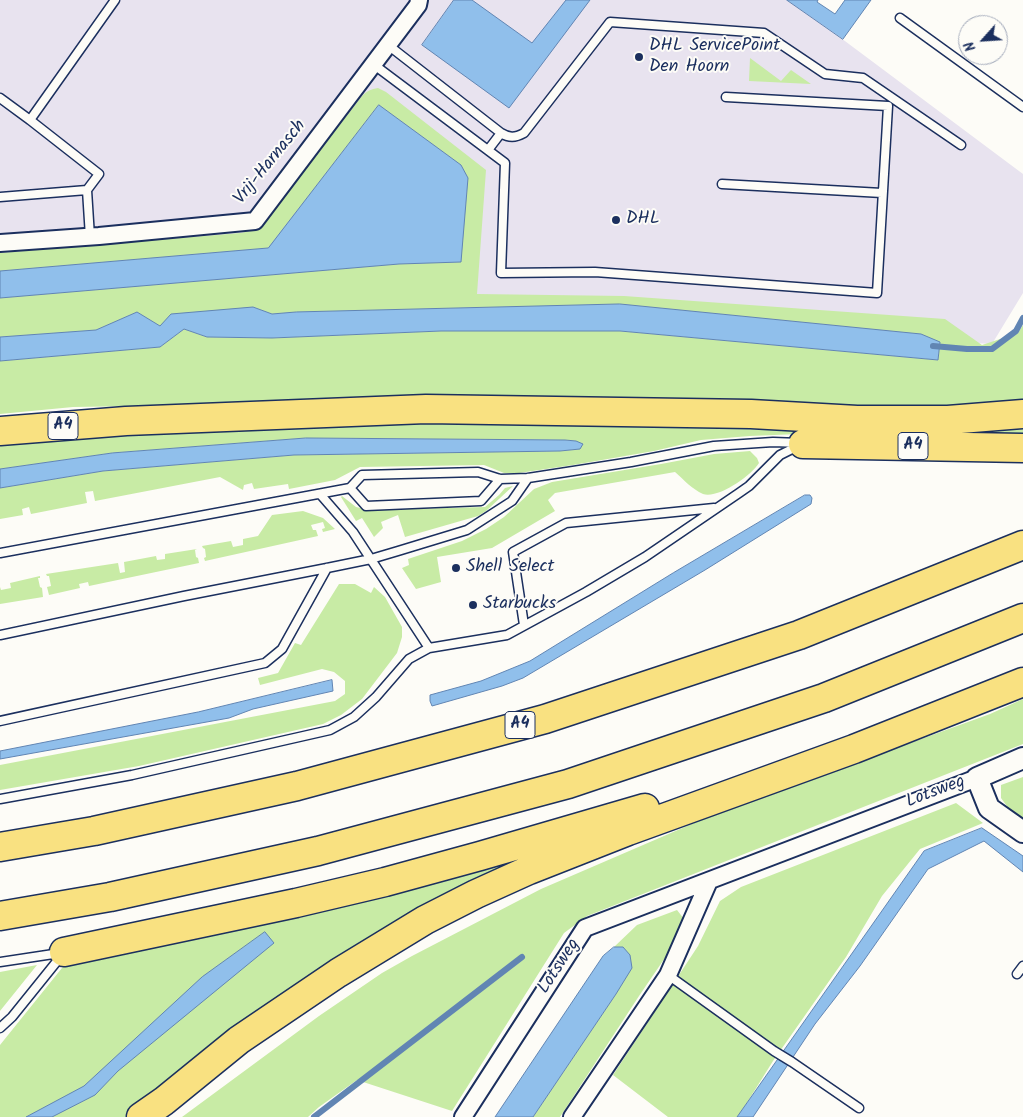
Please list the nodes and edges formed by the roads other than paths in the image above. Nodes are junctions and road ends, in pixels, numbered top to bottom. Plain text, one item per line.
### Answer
1 (115, 0) edge
2 (419, 0) edge
3 (900, 18) dead end
4 (388, 45) junction
5 (373, 64) junction
6 (726, 96) dead end
7 (0, 98) edge
8 (1023, 107) edge
9 (30, 120) junction
10 (501, 133) junction
11 (961, 145) dead end
12 (488, 150) junction
13 (722, 184) dead end
14 (87, 190) junction
15 (882, 193) junction
16 (0, 197) edge
17 (90, 237) junction
18 (0, 243) edge
19 (1023, 414) edge
20 (0, 431) edge
21 (803, 444) junction
22 (1023, 448) edge
23 (528, 478) junction
24 (500, 479) junction
25 (350, 488) junction
26 (320, 494) junction
27 (716, 508) junction
28 (1023, 545) edge
29 (0, 552) edge
30 (371, 559) junction
31 (327, 568) junction
32 (1023, 618) edge
33 (524, 625) junction
34 (0, 635) edge
35 (429, 648) junction
36 (1023, 682) edge
37 (0, 721) edge
38 (854, 749) junction
39 (1023, 758) edge
40 (977, 778) junction
41 (0, 799) edge
42 (1023, 832) edge
43 (0, 847) edge
44 (708, 880) junction
45 (0, 916) edge
46 (64, 952) junction
47 (0, 962) edge
48 (1023, 966) edge
49 (1017, 974) dead end
50 (668, 975) junction
51 (0, 1028) edge
52 (859, 1108) dead end
53 (141, 1117) edge
54 (463, 1117) edge
55 (572, 1117) edge

1 - 9 lane
2 - 4 street, Vrij-Harnasch
3 - 8 lane
4 - 5 street, Vrij-Harnasch
4 - 10 lane
5 - 12 lane
5 - 17 street, Vrij-Harnasch
6 - 15 lane
7 - 9 lane
9 - 14 lane
10 - 11 lane
10 - 12 lane
12 - 15 lane
13 - 15 lane
14 - 16 lane
14 - 17 lane
17 - 18 street, Vrij-Harnasch
19 - 20 highway, A4
21 - 22 highway, A4
21 - 23 lane, A4
21 - 27 lane, A4
23 - 24 lane, A4
23 - 30 lane
24 - 25 lane, A4
24 - 25 lane
25 - 26 lane, A4
26 - 29 lane, A4
26 - 30 lane
27 - 33 lane, A4
27 - 33 lane, A4
28 - 43 highway, A4
30 - 31 lane
30 - 35 lane
31 - 34 lane
31 - 37 lane
32 - 45 highway
33 - 35 lane, A4
35 - 41 lane, A4
36 - 38 highway
38 - 46 highway
38 - 53 highway
39 - 40 street, Lotsweg
40 - 42 street
40 - 44 street, Lotsweg
44 - 50 street
44 - 54 street, Lotsweg
46 - 47 lane
46 - 51 lane
48 - 49 lane
50 - 52 lane
50 - 55 street

